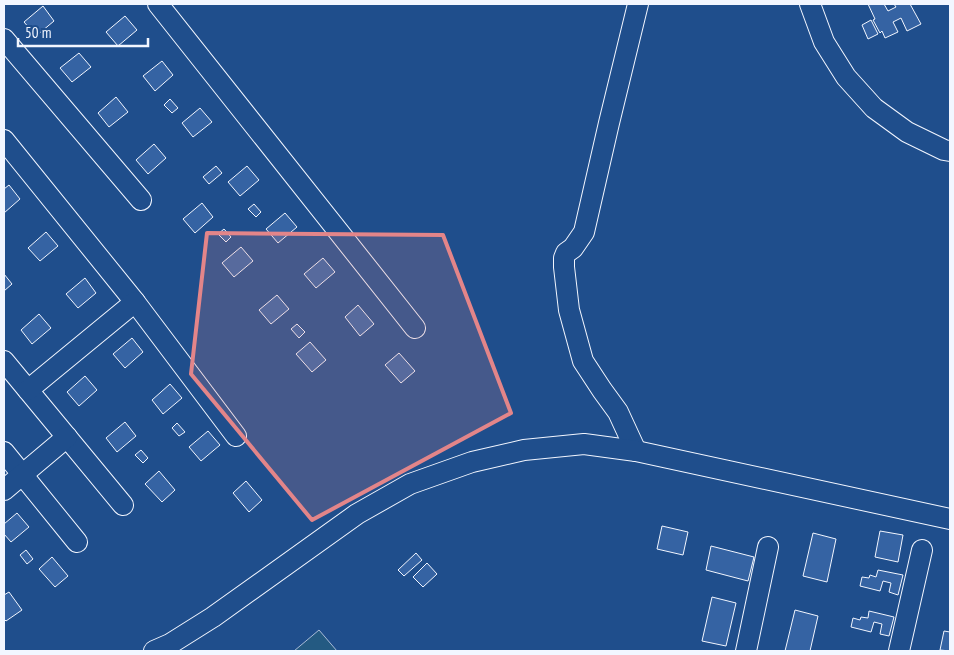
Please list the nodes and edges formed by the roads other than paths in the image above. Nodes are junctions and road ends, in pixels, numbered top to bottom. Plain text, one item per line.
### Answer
1 (158, 4) edge
2 (638, 4) edge
3 (810, 4) edge
4 (4, 39) edge
5 (4, 140) edge
6 (950, 151) edge
7 (141, 200) dead end
8 (135, 302) junction
9 (415, 328) dead end
10 (4, 361) edge
11 (28, 390) junction
12 (236, 436) dead end
13 (67, 437) junction
14 (636, 451) junction
15 (4, 452) edge
16 (22, 475) junction
17 (4, 490) edge
18 (123, 505) dead end
19 (950, 519) edge
20 (77, 542) dead end
21 (768, 547) dead end
22 (922, 550) dead end
23 (154, 651) edge
24 (746, 651) edge
25 (899, 651) edge

1 - 9 street
2 - 14 street
3 - 6 street
4 - 7 street
5 - 8 street
8 - 11 street
8 - 12 street
10 - 11 street
11 - 13 street
13 - 16 street
13 - 18 street
14 - 19 street
14 - 23 street
15 - 16 street
16 - 17 street
16 - 20 street
21 - 24 street
22 - 25 street

